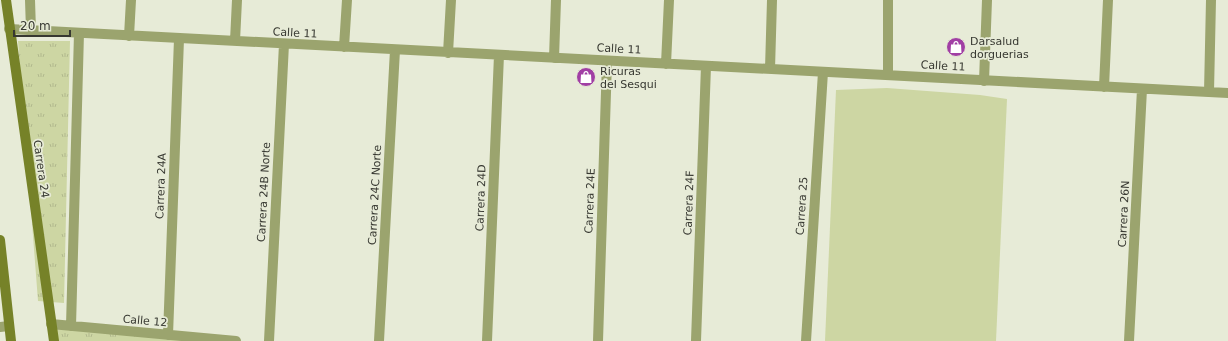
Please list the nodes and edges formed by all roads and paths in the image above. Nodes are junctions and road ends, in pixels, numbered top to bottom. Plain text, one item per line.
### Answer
1 (6, 0) edge
2 (30, 0) edge
3 (130, 0) edge
4 (236, 0) edge
5 (347, 0) edge
6 (451, 0) edge
7 (556, 0) edge
8 (669, 0) edge
9 (772, 0) edge
10 (888, 0) edge
11 (987, 0) edge
12 (1108, 0) edge
13 (1211, 0) edge
14 (9, 29) junction
15 (31, 30) junction
16 (79, 33) junction
17 (129, 36) junction
18 (179, 39) junction
19 (235, 41) junction
20 (284, 44) junction
21 (344, 47) junction
22 (395, 50) junction
23 (448, 52) junction
24 (499, 55) junction
25 (554, 58) junction
26 (606, 61) junction
27 (666, 64) junction
28 (706, 66) junction
29 (770, 69) junction
30 (823, 72) junction
31 (888, 76) junction
32 (984, 81) junction
33 (1104, 87) junction
34 (1142, 89) junction
35 (1210, 92) junction
36 (1228, 93) edge
37 (0, 240) edge
38 (51, 324) junction
39 (71, 326) junction
40 (5, 327) edge
41 (168, 335) junction
42 (11, 341) edge
43 (54, 341) edge
44 (236, 341) edge
45 (269, 341) edge
46 (379, 341) edge
47 (487, 341) edge
48 (598, 341) edge
49 (696, 341) edge
50 (806, 341) edge
51 (1129, 341) edge

1 - 14 street, Carrera 24
2 - 15 street
3 - 17 street
4 - 19 street
5 - 21 street
6 - 23 street
7 - 25 street
8 - 27 street
9 - 29 street
10 - 31 street
11 - 32 street
12 - 33 street
13 - 35 street
14 - 15 street, Calle 11
14 - 38 street, Carrera 24
15 - 16 street, Calle 11
16 - 17 street, Calle 11
16 - 39 street
17 - 18 street, Calle 11
18 - 19 street, Calle 11
18 - 41 street, Carrera 24A
19 - 20 street, Calle 11
20 - 21 street, Calle 11
20 - 45 street, Carrera 24B Norte
21 - 22 street, Calle 11
22 - 23 street, Calle 11
22 - 46 street, Carrera 24C Norte
23 - 24 street, Calle 11
24 - 25 street, Calle 11
24 - 47 street, Carrera 24D
25 - 26 street, Calle 11
26 - 27 street, Calle 11
26 - 48 street, Carrera 24E
27 - 28 street, Calle 11
28 - 29 street, Calle 11
28 - 49 street, Carrera 24F
29 - 30 street, Calle 11
30 - 31 street, Calle 11
30 - 50 street, Carrera 25
31 - 32 street, Calle 11
32 - 33 street, Calle 11
33 - 34 street, Calle 11
34 - 35 street, Calle 11
34 - 51 street, Carrera 26N
35 - 36 street, Calle 11
37 - 40 street
38 - 39 street, Calle 12
38 - 43 street, Carrera 24
39 - 41 street, Calle 12
40 - 42 street
41 - 44 street, Calle 12

